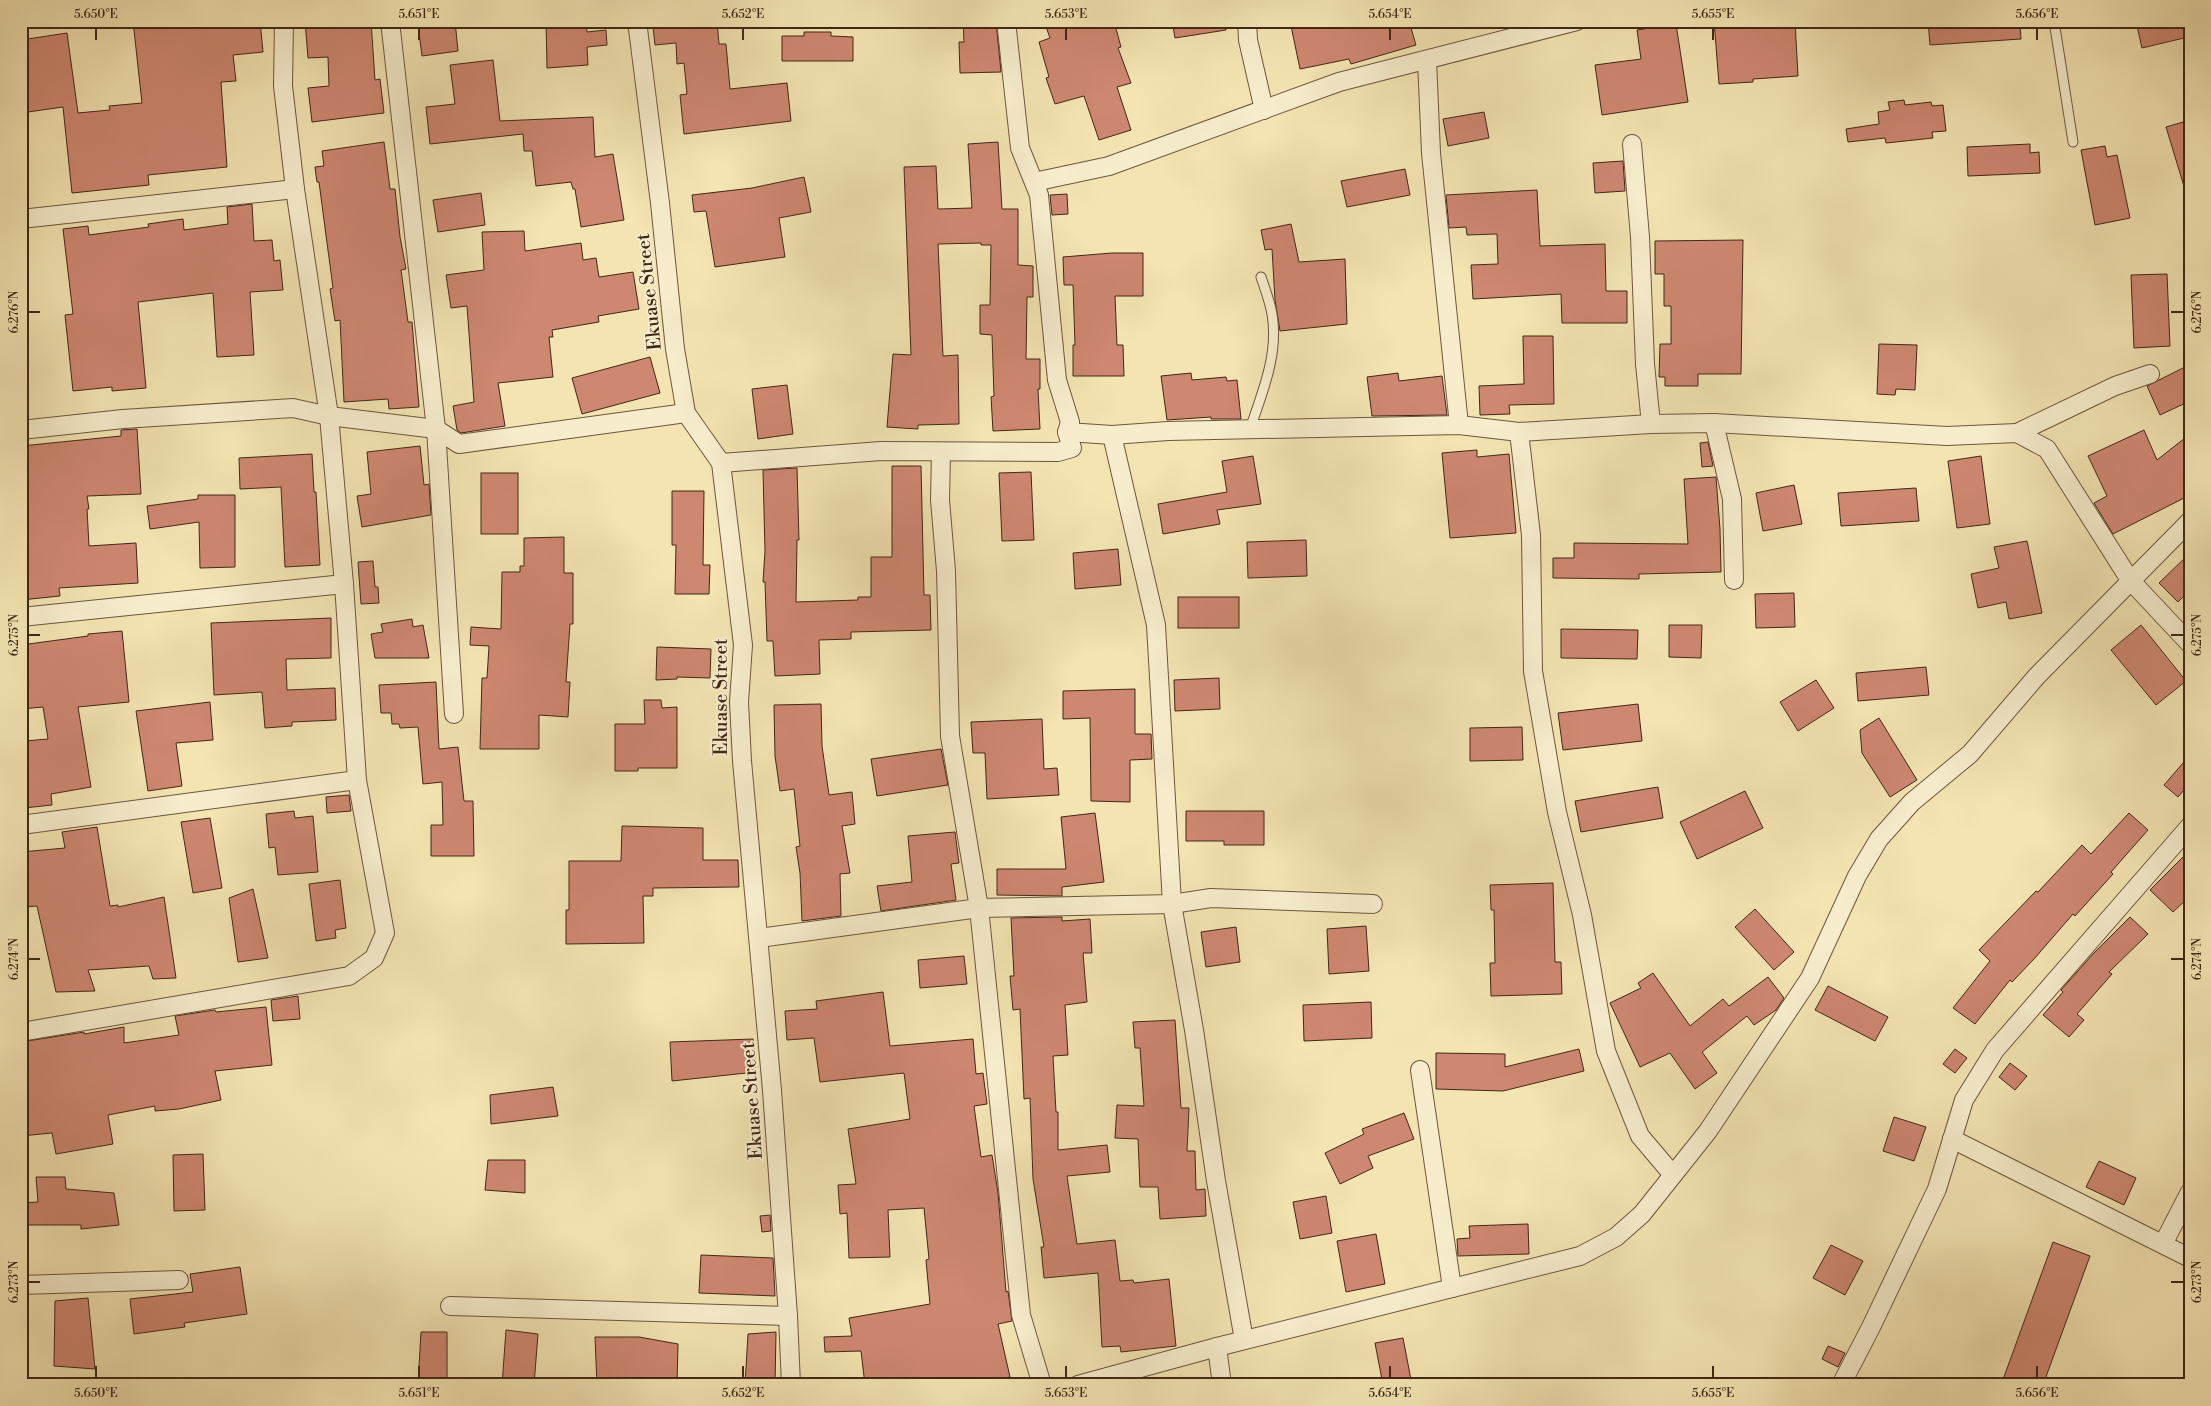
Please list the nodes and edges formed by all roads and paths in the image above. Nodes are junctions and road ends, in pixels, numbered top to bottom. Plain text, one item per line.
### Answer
1 (284, 21) edge
2 (390, 21) edge
3 (638, 21) edge
4 (1006, 21) edge
5 (1247, 21) edge
6 (1577, 21) edge
7 (2054, 21) edge
8 (1426, 60) junction
9 (1264, 110) junction
10 (2073, 142) dead end
11 (1632, 144) dead end
12 (1034, 182) junction
13 (295, 189) junction
14 (21, 219) edge
15 (1262, 277) dead end
16 (2150, 374) dead end
17 (686, 413) junction
18 (329, 416) junction
19 (1714, 423) junction
20 (1651, 424) junction
21 (1459, 425) junction
22 (436, 429) junction
23 (1250, 429) junction
24 (21, 430) edge
25 (1067, 432) junction
26 (1519, 432) junction
27 (2017, 433) junction
28 (1112, 435) junction
29 (940, 452) junction
30 (721, 463) junction
31 (2190, 521) edge
32 (1734, 580) dead end
33 (2130, 580) junction
34 (344, 584) junction
35 (21, 617) edge
36 (2190, 644) edge
37 (454, 714) dead end
38 (357, 780) junction
39 (21, 825) edge
40 (2190, 826) edge
41 (1172, 904) junction
42 (1373, 904) dead end
43 (979, 908) junction
44 (759, 938) junction
45 (21, 1032) edge
46 (1420, 1070) dead end
47 (1952, 1139) junction
48 (1673, 1175) junction
49 (2190, 1192) edge
50 (2163, 1244) junction
51 (2190, 1258) edge
52 (179, 1280) dead end
53 (21, 1285) edge
54 (1452, 1288) junction
55 (450, 1306) dead end
56 (788, 1316) junction
57 (1244, 1340) junction
58 (1216, 1347) junction
59 (792, 1385) edge
60 (1042, 1385) edge
61 (1078, 1385) edge
62 (1222, 1385) edge
63 (1841, 1385) edge

1 - 13 street
2 - 22 street
3 - 17 street, Ekuase Street
4 - 12 street
5 - 9 street
6 - 8 street
7 - 10 lane
8 - 9 street
8 - 21 street
9 - 12 street
11 - 20 street
12 - 25 street
13 - 14 street
13 - 18 street
15 - 23 lane
16 - 27 street
17 - 22 street
17 - 30 street, Ekuase Street
18 - 22 street
18 - 24 street
18 - 34 street
19 - 20 street
19 - 27 street
19 - 32 street
20 - 26 street
21 - 23 street
21 - 26 street
22 - 37 street
23 - 28 street
25 - 28 street
25 - 29 street
26 - 48 street
27 - 33 street
28 - 41 street
29 - 30 street
29 - 43 street
30 - 44 street, Ekuase Street
31 - 33 street
33 - 36 street
33 - 48 street
34 - 35 street
34 - 38 street
38 - 39 street
38 - 45 street
40 - 47 street
41 - 42 street
41 - 43 street
41 - 57 street
43 - 44 street
43 - 60 street
44 - 56 street, Ekuase Street
46 - 54 street
47 - 50 street
47 - 63 street
48 - 54 street
49 - 50 street
50 - 51 street
52 - 53 street
54 - 57 street
55 - 56 street
56 - 59 street, Ekuase Street
57 - 58 street
58 - 61 street
58 - 62 street

